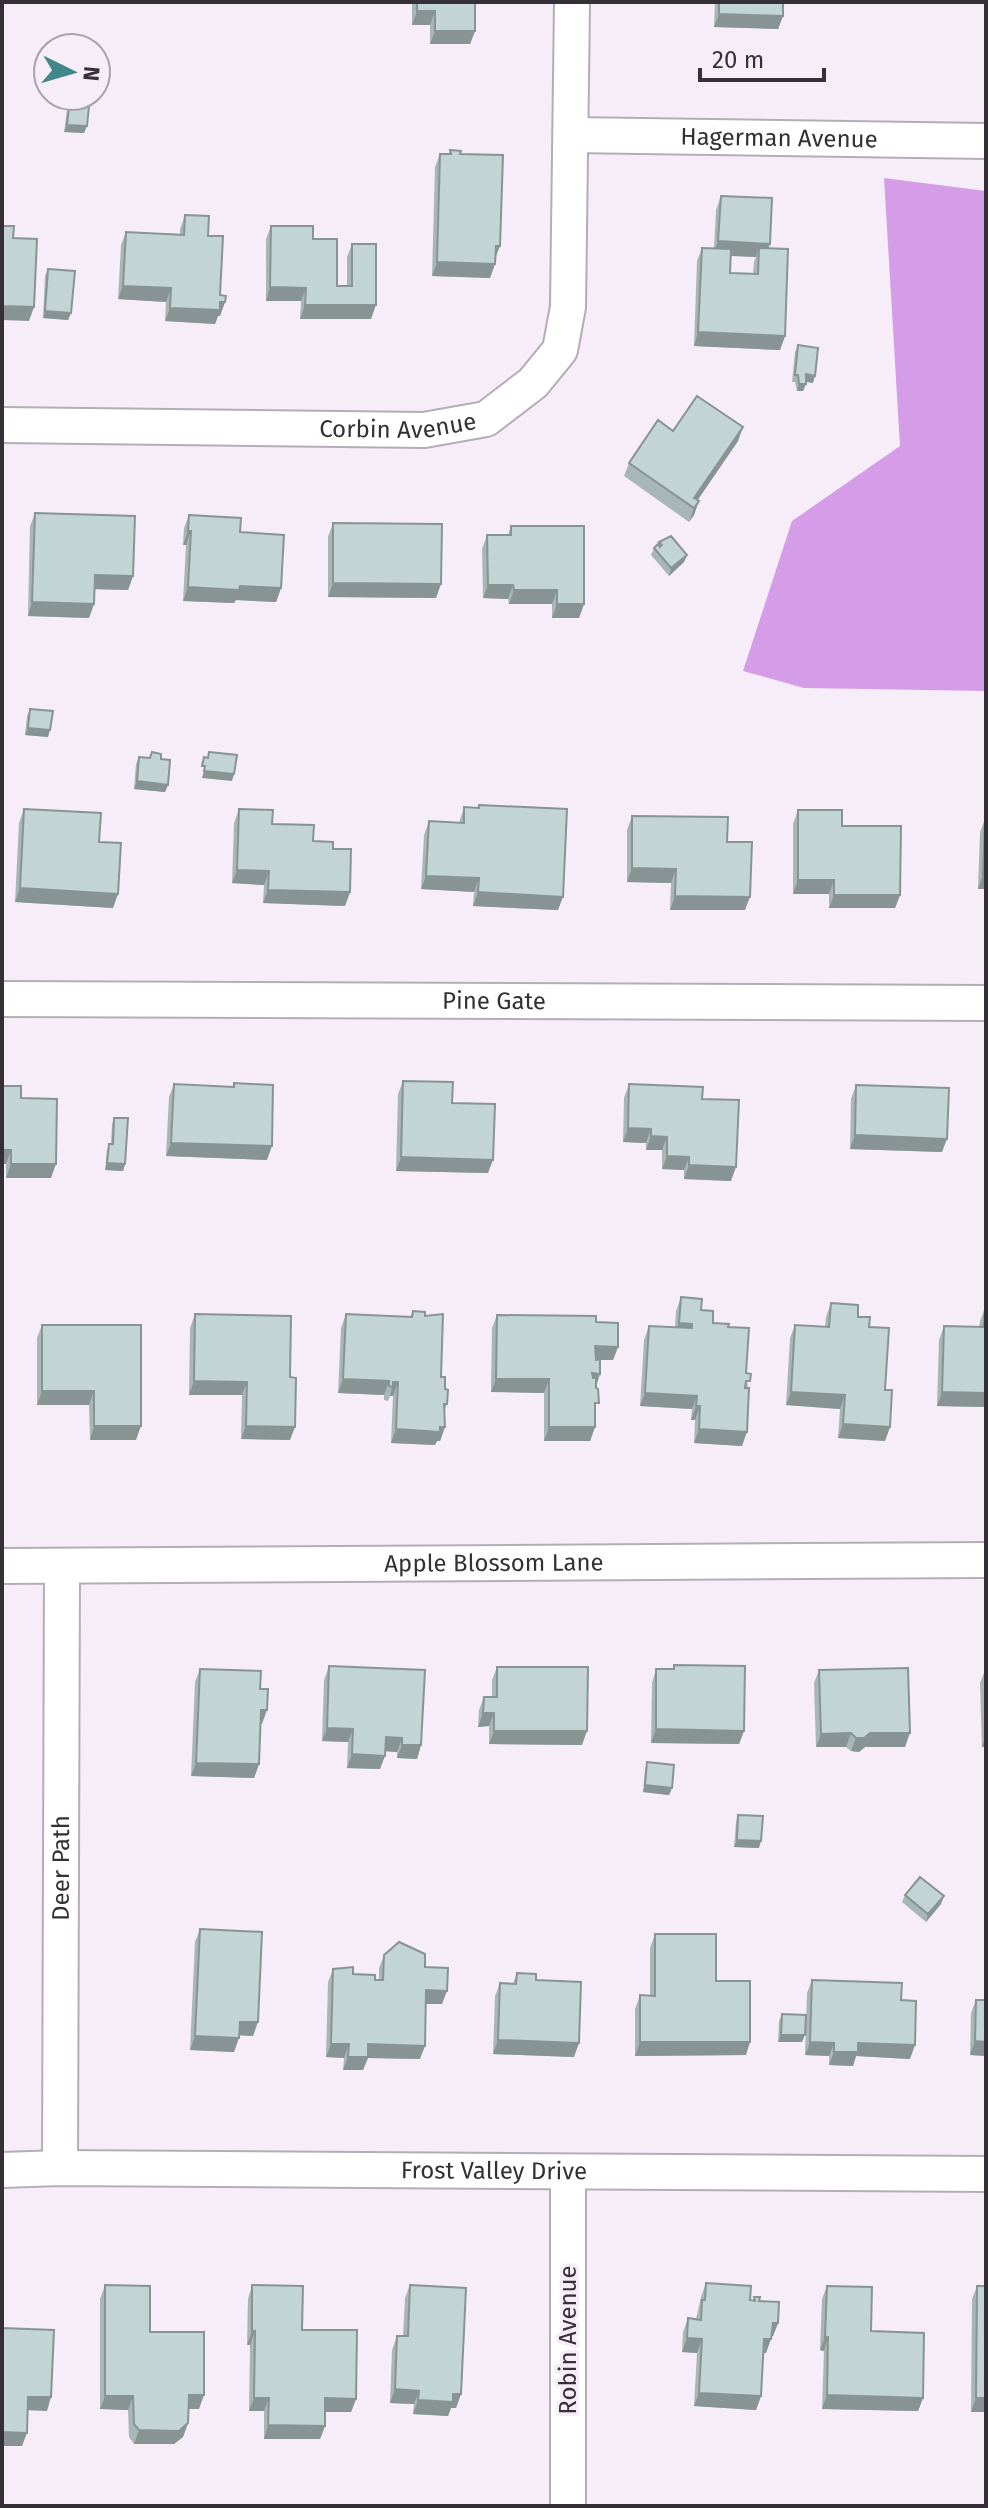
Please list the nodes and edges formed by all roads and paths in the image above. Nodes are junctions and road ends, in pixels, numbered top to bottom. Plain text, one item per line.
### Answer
1 (572, 2) edge
2 (571, 135) junction
3 (986, 141) edge
4 (2, 425) edge
5 (2, 999) edge
6 (986, 1003) edge
7 (986, 1560) edge
8 (2, 1566) edge
9 (62, 1566) junction
10 (60, 2168) junction
11 (2, 2170) edge
12 (568, 2173) junction
13 (986, 2174) edge
14 (568, 2506) edge

1 - 2 street, Corbin Avenue
2 - 3 street, Hagerman Avenue
2 - 4 street, Corbin Avenue
5 - 6 street, Pine Gate
7 - 9 street, Apple Blossom Lane
8 - 9 street, Apple Blossom Lane
9 - 10 street, Deer Path
10 - 11 street, Frost Valley Drive
10 - 12 street, Frost Valley Drive
12 - 13 street, Frost Valley Drive
12 - 14 street, Robin Avenue

